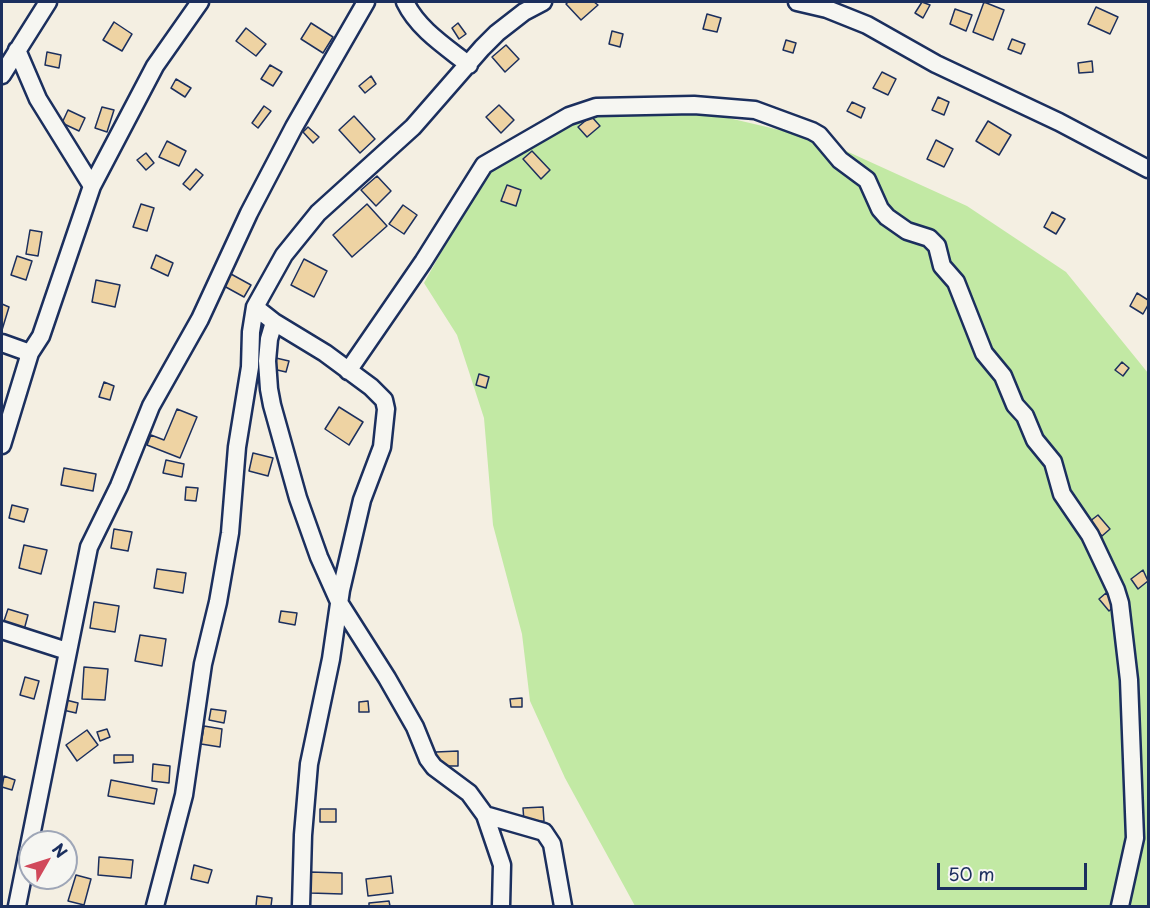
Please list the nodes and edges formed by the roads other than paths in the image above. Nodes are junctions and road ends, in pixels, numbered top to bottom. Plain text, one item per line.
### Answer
1 (48, 2) edge
2 (200, 2) edge
3 (405, 2) edge
4 (543, 2) edge
5 (797, 2) edge
6 (362, 3) edge
7 (17, 50) junction
8 (468, 65) junction
9 (2, 75) edge
10 (1149, 170) edge
11 (92, 186) junction
12 (255, 307) junction
13 (274, 322) junction
14 (2, 343) edge
15 (30, 353) junction
16 (348, 371) junction
17 (2, 445) edge
18 (340, 604) junction
19 (2, 630) edge
20 (67, 651) junction
21 (485, 815) junction
22 (16, 906) edge
23 (155, 906) edge
24 (301, 906) edge
25 (501, 906) edge
26 (563, 906) edge
27 (1120, 906) edge

1 - 7 street
2 - 11 street
3 - 8 street
4 - 8 street
5 - 10 street
6 - 20 street
7 - 9 street
7 - 11 street
8 - 12 street
11 - 15 street
12 - 13 street
12 - 23 street
13 - 16 street
13 - 18 street
14 - 15 street
15 - 17 street
16 - 18 street
16 - 27 street
18 - 21 street
18 - 24 street
19 - 20 street
20 - 22 street
21 - 25 street
21 - 26 street

